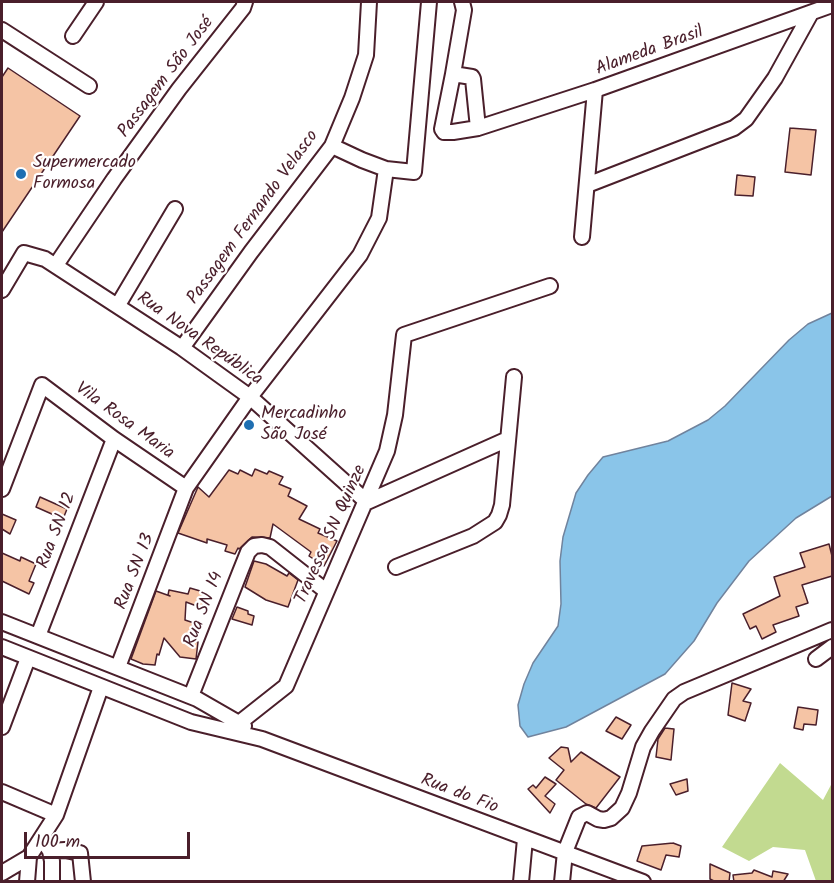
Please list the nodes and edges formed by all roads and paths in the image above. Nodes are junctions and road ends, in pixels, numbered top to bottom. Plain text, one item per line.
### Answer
1 (96, 2) edge
2 (245, 2) edge
3 (369, 2) edge
4 (429, 2) edge
5 (462, 2) edge
6 (832, 5) edge
7 (811, 13) junction
8 (2, 30) edge
9 (73, 36) dead end
10 (453, 74) junction
11 (89, 86) dead end
12 (595, 90) junction
13 (478, 128) junction
14 (333, 146) junction
15 (386, 169) junction
16 (587, 185) junction
17 (175, 209) dead end
18 (582, 237) dead end
19 (56, 265) junction
20 (550, 286) dead end
21 (2, 290) edge
22 (118, 305) junction
23 (182, 348) junction
24 (514, 377) dead end
25 (250, 397) junction
26 (508, 439) junction
27 (114, 440) junction
28 (186, 488) junction
29 (2, 489) edge
30 (367, 502) junction
31 (396, 567) dead end
32 (326, 591) junction
33 (2, 622) edge
34 (832, 630) edge
35 (38, 636) junction
36 (2, 647) edge
37 (832, 647) edge
38 (28, 658) junction
39 (816, 659) dead end
40 (118, 667) junction
41 (101, 687) junction
42 (191, 696) junction
43 (234, 726) junction
44 (2, 727) edge
45 (2, 792) edge
46 (56, 815) junction
47 (525, 839) junction
48 (46, 845) junction
49 (565, 852) junction
50 (29, 857) junction
51 (4, 869) edge
52 (27, 882) edge
53 (52, 882) edge
54 (83, 882) edge
55 (521, 882) edge
56 (562, 882) edge
57 (643, 882) edge

1 - 9 street
2 - 19 street, Passagem São José
3 - 14 street, Passagem Fernando Velasco
4 - 15 street
5 - 10 street
6 - 7 street, Alameda Brasil
7 - 12 street, Alameda Brasil
7 - 16 street
8 - 11 street
10 - 13 street
10 - 13 street, Alameda Brasil
12 - 13 street, Alameda Brasil
12 - 16 street
14 - 15 street
14 - 23 street, Passagem Fernando Velasco
15 - 25 street, Rua SN 13
16 - 18 street
17 - 22 street
19 - 21 street, Rua Nova República
19 - 22 street, Rua Nova República
20 - 30 street, Travessa SN Quinze
22 - 23 street, Rua Nova República
23 - 25 street, Rua Nova República
24 - 26 street
25 - 28 street, Rua SN 13
25 - 30 street, Rua Nova República
26 - 30 street
26 - 31 street
27 - 28 street, Vila Rosa Maria
27 - 29 street, Vila Rosa Maria
27 - 35 street, Rua SN 12
28 - 40 street, Rua SN 13
30 - 32 street, Travessa SN Quinze
32 - 42 street, Rua SN 14
32 - 43 street, Travessa SN Quinze
33 - 35 street, Rua do Fio
34 - 49 street
35 - 40 street, Rua do Fio
36 - 38 street, Rua do Fio
37 - 39 street
38 - 41 street, Rua do Fio
38 - 44 street
40 - 42 street, Rua do Fio
41 - 43 street, Rua do Fio
41 - 46 street
42 - 43 street, Rua do Fio
43 - 47 street, Rua do Fio
45 - 46 street
46 - 48 street
47 - 49 street, Rua do Fio
47 - 55 street
48 - 50 street
48 - 53 street
48 - 54 street
49 - 56 street
49 - 57 street, Rua do Fio
50 - 51 street
50 - 52 street

